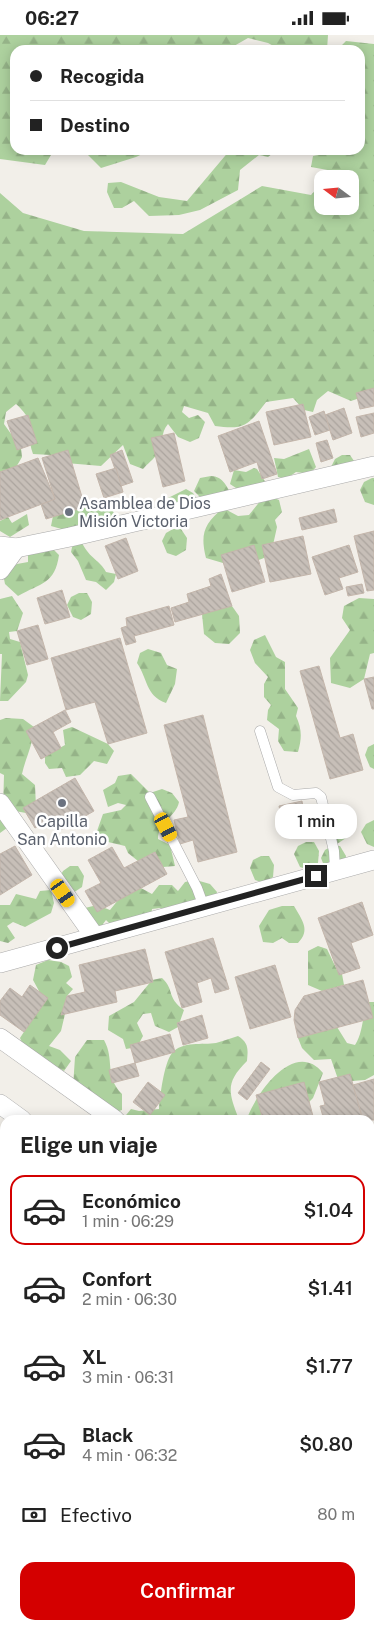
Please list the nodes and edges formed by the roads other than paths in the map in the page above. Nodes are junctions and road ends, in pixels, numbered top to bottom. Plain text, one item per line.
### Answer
1 (374, 466) edge
2 (8, 547) edge
3 (0, 570) edge
4 (260, 731) dead end
5 (150, 797) dead end
6 (0, 803) edge
7 (374, 860) edge
8 (335, 870) junction
9 (204, 907) junction
10 (94, 937) junction
11 (0, 963) edge
12 (0, 1038) edge
13 (0, 1104) edge
14 (15, 1115) edge
15 (108, 1115) edge

1 - 2 street
2 - 3 street
4 - 8 lane
5 - 9 lane
6 - 10 street
7 - 8 street
8 - 9 street
9 - 10 street
10 - 11 street
12 - 15 street
13 - 14 street

